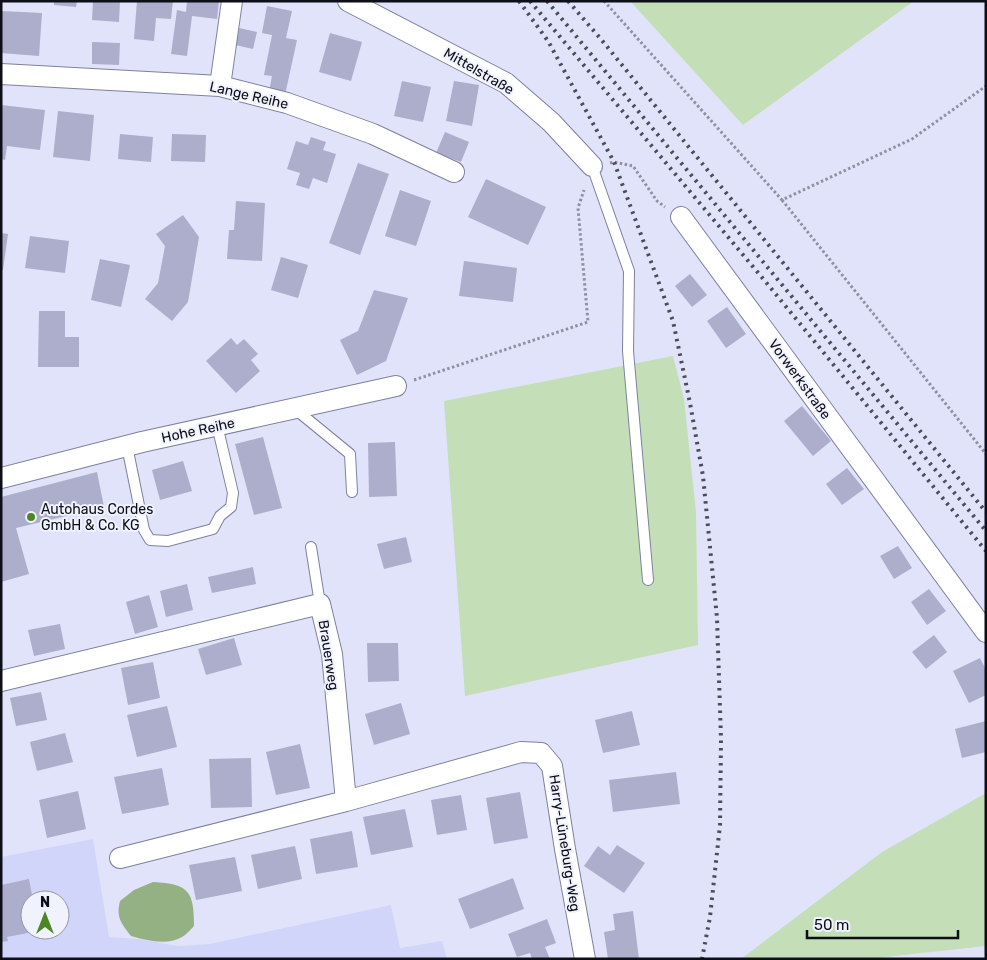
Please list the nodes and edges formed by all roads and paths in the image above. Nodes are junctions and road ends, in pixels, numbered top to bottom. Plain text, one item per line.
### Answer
1 (232, 1) edge
2 (604, 1) edge
3 (353, 2) edge
4 (1, 74) edge
5 (220, 86) junction
6 (986, 86) edge
7 (592, 166) junction
8 (454, 172) dead end
9 (782, 200) junction
10 (680, 217) joint
11 (396, 386) joint
12 (294, 408) junction
13 (217, 425) junction
14 (126, 446) junction
15 (986, 454) edge
16 (1, 478) edge
17 (352, 492) dead end
18 (310, 547) dead end
19 (648, 580) dead end
20 (320, 604) junction
21 (986, 632) edge
22 (1, 681) edge
23 (346, 801) junction
24 (120, 858) dead end
25 (585, 959) edge

1 - 5 street
2 - 9 path
3 - 7 street, Mittelstraße
4 - 5 street, Lange Reihe
5 - 8 street, Lange Reihe
6 - 9 path
7 - 10 path
7 - 11 path
7 - 19 lane
9 - 15 path
10 - 21 street, Vorwerkstraße
11 - 12 street, Hohe Reihe
12 - 13 street, Hohe Reihe
12 - 17 lane
13 - 14 street, Hohe Reihe
13 - 14 lane
14 - 16 street, Hohe Reihe
18 - 20 lane
20 - 22 street, Brauerweg
20 - 23 street, Brauerweg
23 - 24 street
23 - 25 street, Harry-Lüneburg-Weg

